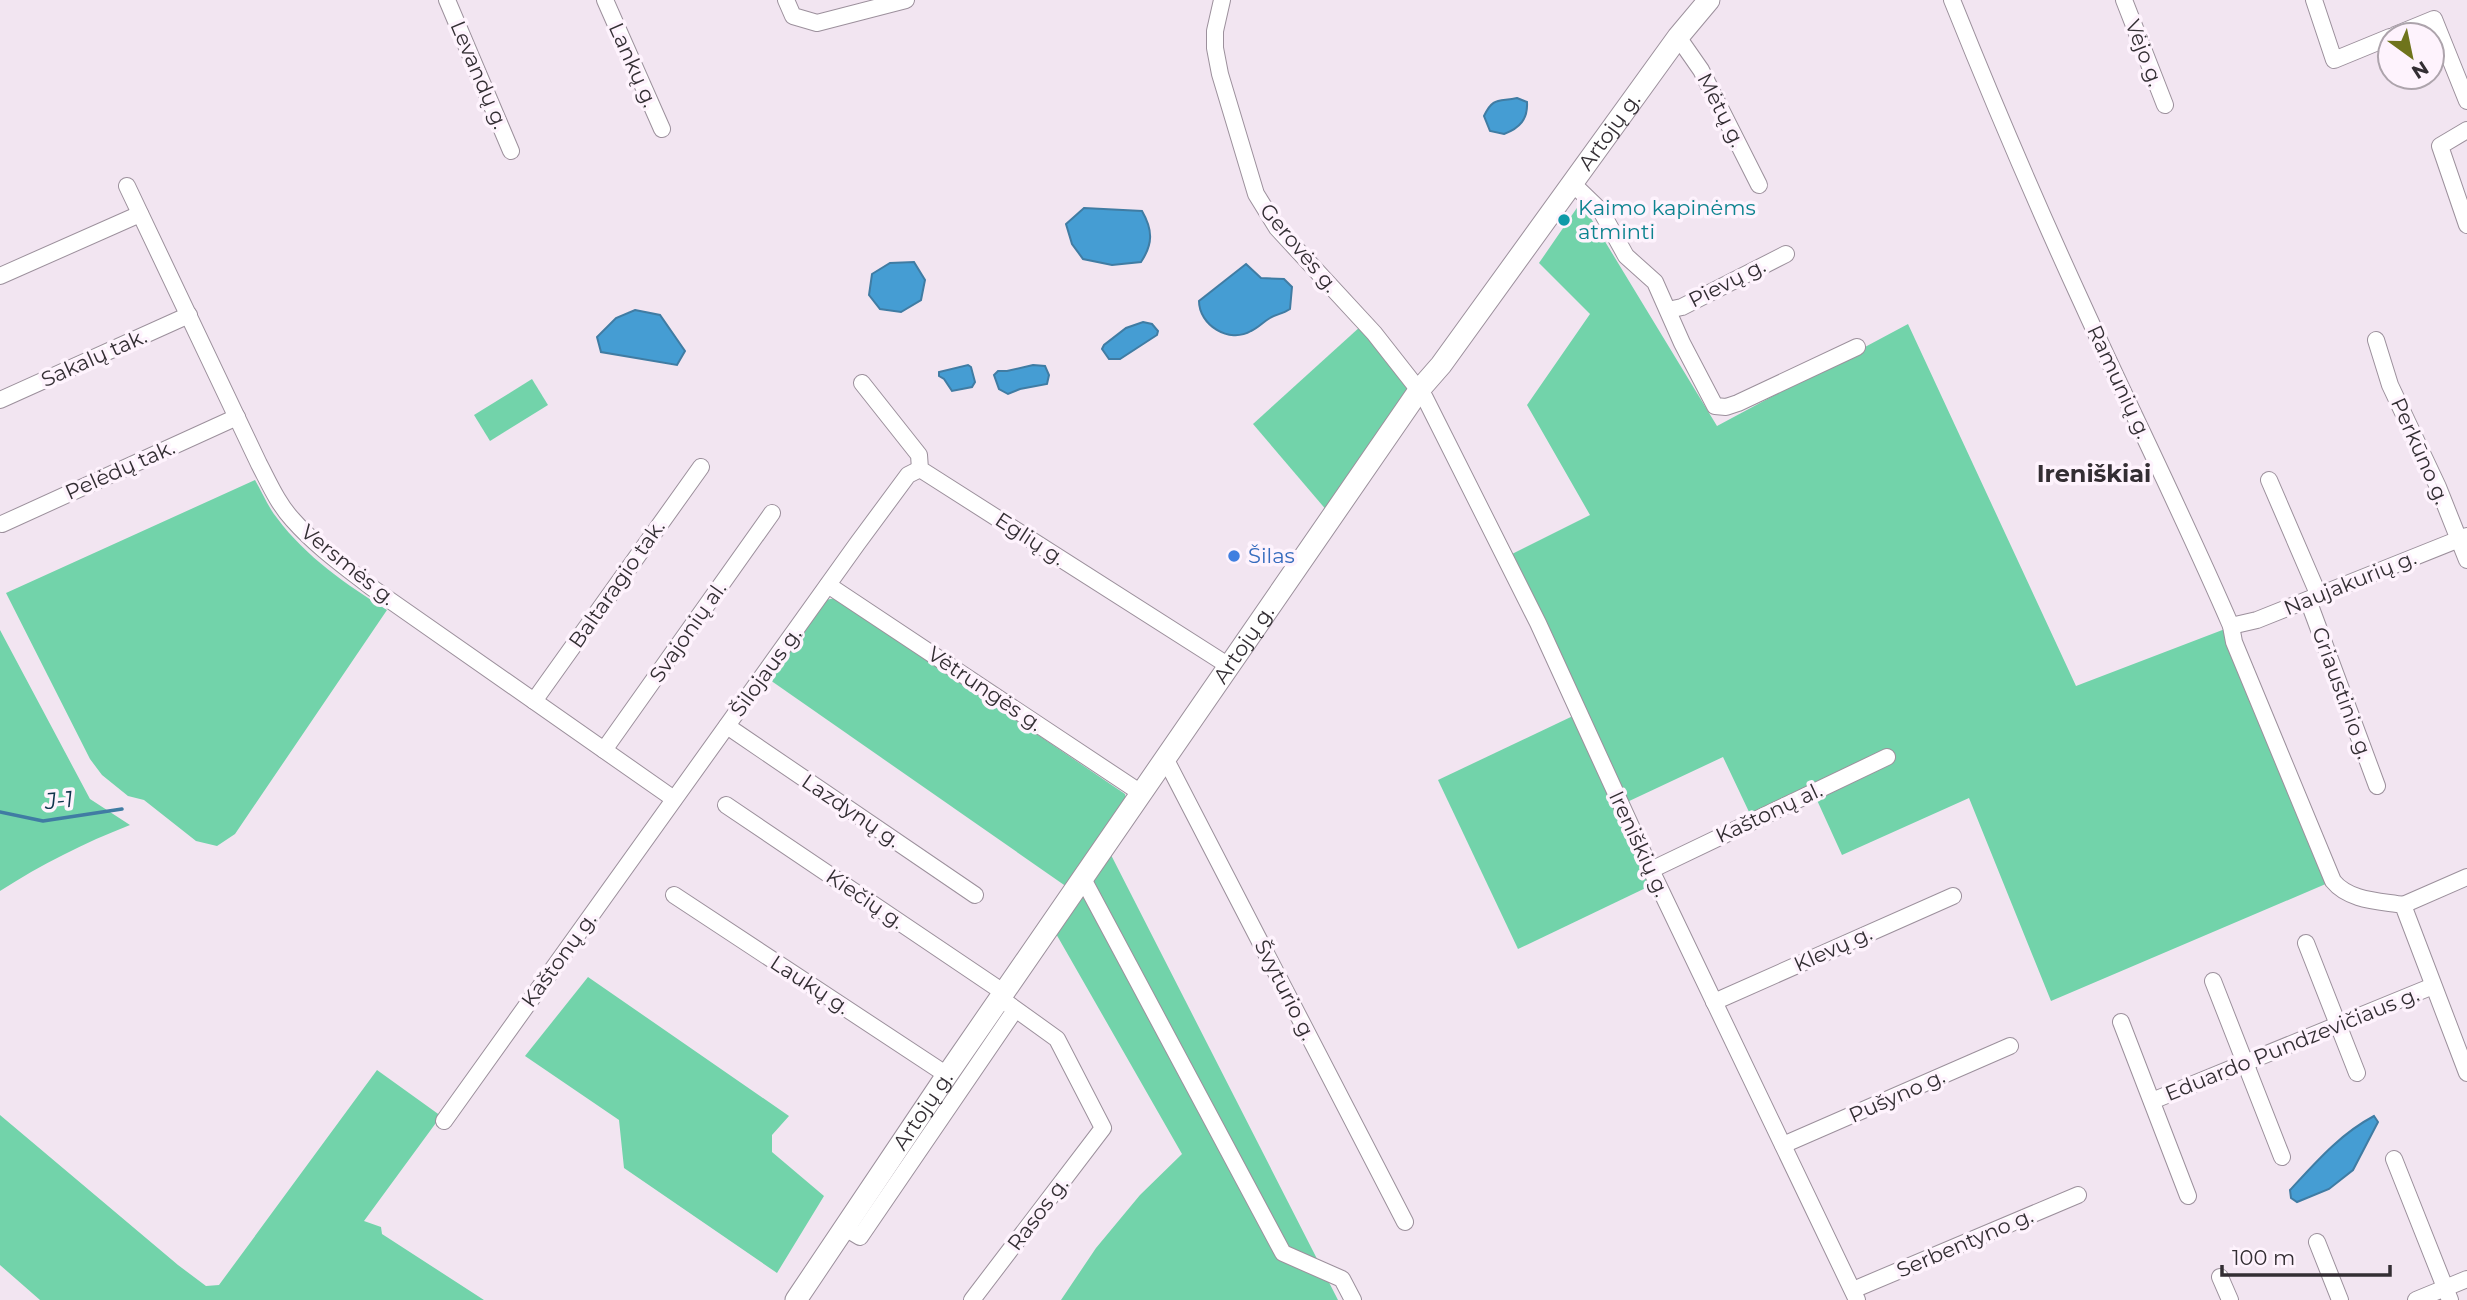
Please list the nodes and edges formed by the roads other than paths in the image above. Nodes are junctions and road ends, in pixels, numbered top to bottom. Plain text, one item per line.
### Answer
1 (447, 0) edge
2 (605, 0) edge
3 (786, 0) edge
4 (906, 0) edge
5 (1222, 0) edge
6 (1709, 0) edge
7 (1952, 0) edge
8 (2124, 0) edge
9 (2314, 0) edge
10 (1678, 37) junction
11 (2376, 43) edge
12 (2446, 49) edge
13 (2467, 102) edge
14 (2165, 105) dead end
15 (662, 129) dead end
16 (2467, 130) edge
17 (511, 151) dead end
18 (1572, 183) junction
19 (1759, 185) dead end
20 (127, 186) dead end
21 (140, 214) junction
22 (2467, 225) edge
23 (1786, 254) dead end
24 (0, 276) edge
25 (1668, 310) junction
26 (189, 315) junction
27 (2376, 340) dead end
28 (1857, 347) dead end
29 (862, 383) dead end
30 (1420, 389) junction
31 (0, 400) edge
32 (237, 417) junction
33 (701, 467) dead end
34 (920, 469) junction
35 (2269, 480) dead end
36 (772, 513) dead end
37 (2, 524) dead end
38 (2463, 538) edge
39 (2467, 560) edge
40 (828, 585) junction
41 (2313, 598) junction
42 (2231, 626) junction
43 (1229, 666) junction
44 (534, 701) junction
45 (727, 726) junction
46 (604, 750) junction
47 (1887, 757) dead end
48 (1165, 758) junction
49 (2377, 786) dead end
50 (1141, 793) junction
51 (674, 799) junction
52 (726, 805) dead end
53 (1651, 870) junction
54 (1082, 877) junction
55 (2467, 877) edge
56 (674, 895) dead end
57 (975, 895) dead end
58 (1953, 896) dead end
59 (2403, 905) junction
60 (2306, 943) dead end
61 (2213, 981) dead end
62 (2433, 986) junction
63 (1006, 1000) junction
64 (1714, 1002) junction
65 (2121, 1022) dead end
66 (2339, 1025) junction
67 (2010, 1046) dead end
68 (2245, 1063) junction
69 (2357, 1073) dead end
70 (2467, 1073) edge
71 (947, 1075) junction
72 (2152, 1101) junction
73 (443, 1121) dead end
74 (1103, 1128) joint
75 (1783, 1145) junction
76 (2282, 1157) dead end
77 (2394, 1159) dead end
78 (2078, 1195) dead end
79 (2188, 1196) dead end
80 (1405, 1222) dead end
81 (845, 1228) junction
82 (2316, 1242) dead end
83 (2220, 1278) dead end
84 (2467, 1279) edge
85 (2448, 1294) edge
86 (1855, 1295) edge
87 (796, 1300) edge
88 (972, 1300) edge
89 (1353, 1300) edge
90 (2230, 1300) edge
91 (2340, 1300) edge
92 (2416, 1300) edge

1 - 17 street, Levandų g.
2 - 15 street, Lankų g.
3 - 4 street
5 - 30 street, Gerovės g.
6 - 10 main road, Artojų g.
7 - 42 street, Ramunių g.
8 - 14 street, Vėjo g.
9 - 11 street
10 - 18 main road, Artojų g.
10 - 19 street, Mėtų g.
12 - 13 street
16 - 22 street
18 - 25 street
18 - 30 main road, Artojų g.
20 - 21 street, Versmės g.
21 - 24 street
21 - 26 street, Versmės g.
23 - 25 street, Pievų g.
25 - 28 street
26 - 31 street, Sakalų tak.
26 - 32 street, Versmės g.
27 - 38 street, Perkūno g.
29 - 34 street
30 - 43 main road, Artojų g.
30 - 53 street, Ireniškių g.
32 - 37 street, Pelėdų tak.
32 - 44 street, Versmės g.
33 - 44 street, Baltaragio tak.
34 - 40 street, Šilojaus g.
34 - 43 street, Eglių g.
35 - 41 street, Griaustinio g.
36 - 46 street, Svajonių al.
38 - 39 street, Perkūno g.
38 - 41 street, Naujakurių g.
40 - 45 street, Šilojaus g.
40 - 50 street, Vėtrungės g.
41 - 42 street, Naujakurių g.
41 - 49 street, Griaustinio g.
42 - 59 street, Ramunių g.
43 - 48 main road, Artojų g.
44 - 46 street, Versmės g.
45 - 51 street, Šilojaus g.
45 - 57 street, Lazdynų g.
46 - 51 street, Versmės g.
47 - 53 street, Kaštonų al.
48 - 50 main road, Artojų g.
48 - 80 street, Švyturio g.
50 - 54 main road, Artojų g.
51 - 73 street, Kaštonų g.
52 - 63 street, Kiečių g.
53 - 64 street, Ireniškių g.
54 - 63 main road, Artojų g.
54 - 89 street
55 - 59 street
56 - 71 street, Laukų g.
58 - 64 street, Klevų g.
59 - 62 street
60 - 66 street
61 - 68 street
62 - 66 street, Eduardo Pundzevičiaus g.
62 - 70 street
63 - 71 main road, Artojų g.
63 - 74 street, Kiečių g.
63 - 81 street
64 - 75 street, Ireniškių g.
65 - 72 street
66 - 68 street, Eduardo Pundzevičiaus g.
66 - 69 street
67 - 75 street, Pušyno g.
68 - 72 street, Eduardo Pundzevičiaus g.
68 - 76 street
71 - 81 main road, Artojų g.
72 - 79 street
74 - 88 street, Rasos g.
75 - 86 street, Ireniškių g.
77 - 85 street
78 - 86 street, Serbentyno g.
81 - 87 main road, Artojų g.
82 - 91 street
83 - 90 street
84 - 85 street
85 - 92 street

